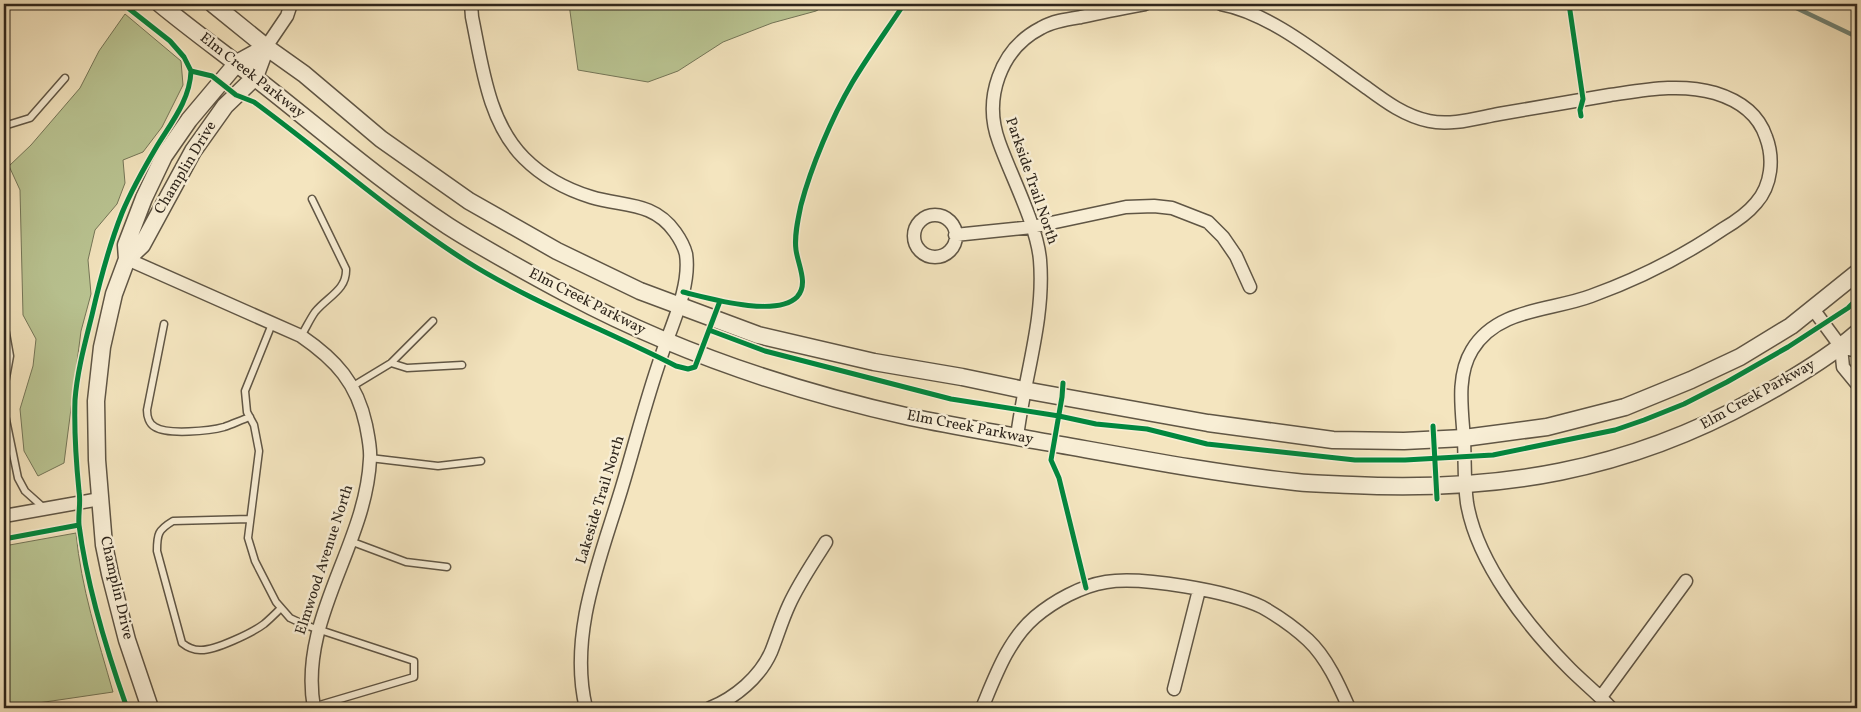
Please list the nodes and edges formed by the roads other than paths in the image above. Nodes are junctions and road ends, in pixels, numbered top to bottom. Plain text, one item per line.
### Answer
1 (160, 4) edge
2 (213, 4) edge
3 (291, 4) edge
4 (471, 4) edge
5 (1144, 4) edge
6 (1221, 4) edge
7 (266, 47) junction
8 (237, 63) junction
9 (255, 77) junction
10 (65, 78) dead end
11 (4, 126) edge
12 (312, 199) dead end
13 (1032, 227) junction
14 (956, 235) dead end
15 (127, 259) junction
16 (1857, 273) edge
17 (1250, 287) dead end
18 (678, 305) junction
19 (1813, 310) junction
20 (433, 321) dead end
21 (4, 322) edge
22 (164, 324) dead end
23 (272, 324) junction
24 (1857, 333) edge
25 (301, 336) junction
26 (666, 341) junction
27 (1841, 347) junction
28 (1857, 351) edge
29 (391, 363) junction
30 (462, 365) dead end
31 (1857, 384) edge
32 (353, 386) junction
33 (4, 389) edge
34 (1024, 390) junction
35 (4, 410) edge
36 (250, 417) junction
37 (6, 432) edge
38 (1017, 436) junction
39 (1464, 438) junction
40 (370, 458) junction
41 (481, 461) dead end
42 (1466, 485) junction
43 (100, 499) junction
44 (44, 508) junction
45 (4, 516) edge
46 (250, 519) junction
47 (350, 540) junction
48 (826, 542) dead end
49 (447, 567) dead end
50 (1686, 581) dead end
51 (1199, 590) junction
52 (281, 608) junction
53 (318, 629) junction
54 (1174, 689) dead end
55 (1601, 697) junction
56 (150, 708) edge
57 (312, 708) edge
58 (586, 708) edge
59 (710, 708) edge
60 (982, 708) edge
61 (1349, 708) edge
62 (1610, 708) edge

1 - 8 street, Elm Creek Parkway
2 - 7 street
3 - 7 street
4 - 18 street, Lakeside Trail North
5 - 13 street, Parkside Trail North
6 - 39 street
7 - 8 street, Champlin Drive
7 - 9 street, Champlin Drive
7 - 18 street
8 - 9 street, Elm Creek Parkway
8 - 15 street, Champlin Drive
9 - 15 street, Champlin Drive
9 - 26 street, Elm Creek Parkway
10 - 11 lane
12 - 25 lane
13 - 14 street
13 - 17 street
13 - 34 street, Parkside Trail North
15 - 23 street, Elmwood Avenue North
15 - 43 street, Champlin Drive
16 - 19 street
18 - 26 street, Lakeside Trail North
18 - 34 street
19 - 27 street
19 - 39 street
20 - 29 lane
21 - 33 lane
22 - 36 lane
23 - 25 street, Elmwood Avenue North
23 - 36 lane
24 - 27 street, Elm Creek Parkway
25 - 32 street, Elmwood Avenue North
26 - 38 street, Elm Creek Parkway
26 - 58 street, Lakeside Trail North
27 - 28 street
27 - 31 street
27 - 42 street, Elm Creek Parkway
29 - 30 lane
29 - 32 lane
32 - 40 street, Elmwood Avenue North
34 - 38 street, Parkside Trail North
34 - 39 street
35 - 37 lane
36 - 46 lane
37 - 44 lane
38 - 42 street, Elm Creek Parkway
39 - 42 street
40 - 41 lane
40 - 47 street, Elmwood Avenue North
42 - 55 street
43 - 44 street
43 - 56 street, Champlin Drive
44 - 45 street
46 - 52 lane
46 - 52 lane
47 - 49 lane
47 - 53 street, Elmwood Avenue North
48 - 59 street
50 - 55 street
51 - 54 street
51 - 60 street
51 - 61 street
52 - 53 lane
53 - 57 street, Elmwood Avenue North
53 - 57 lane
55 - 62 street

